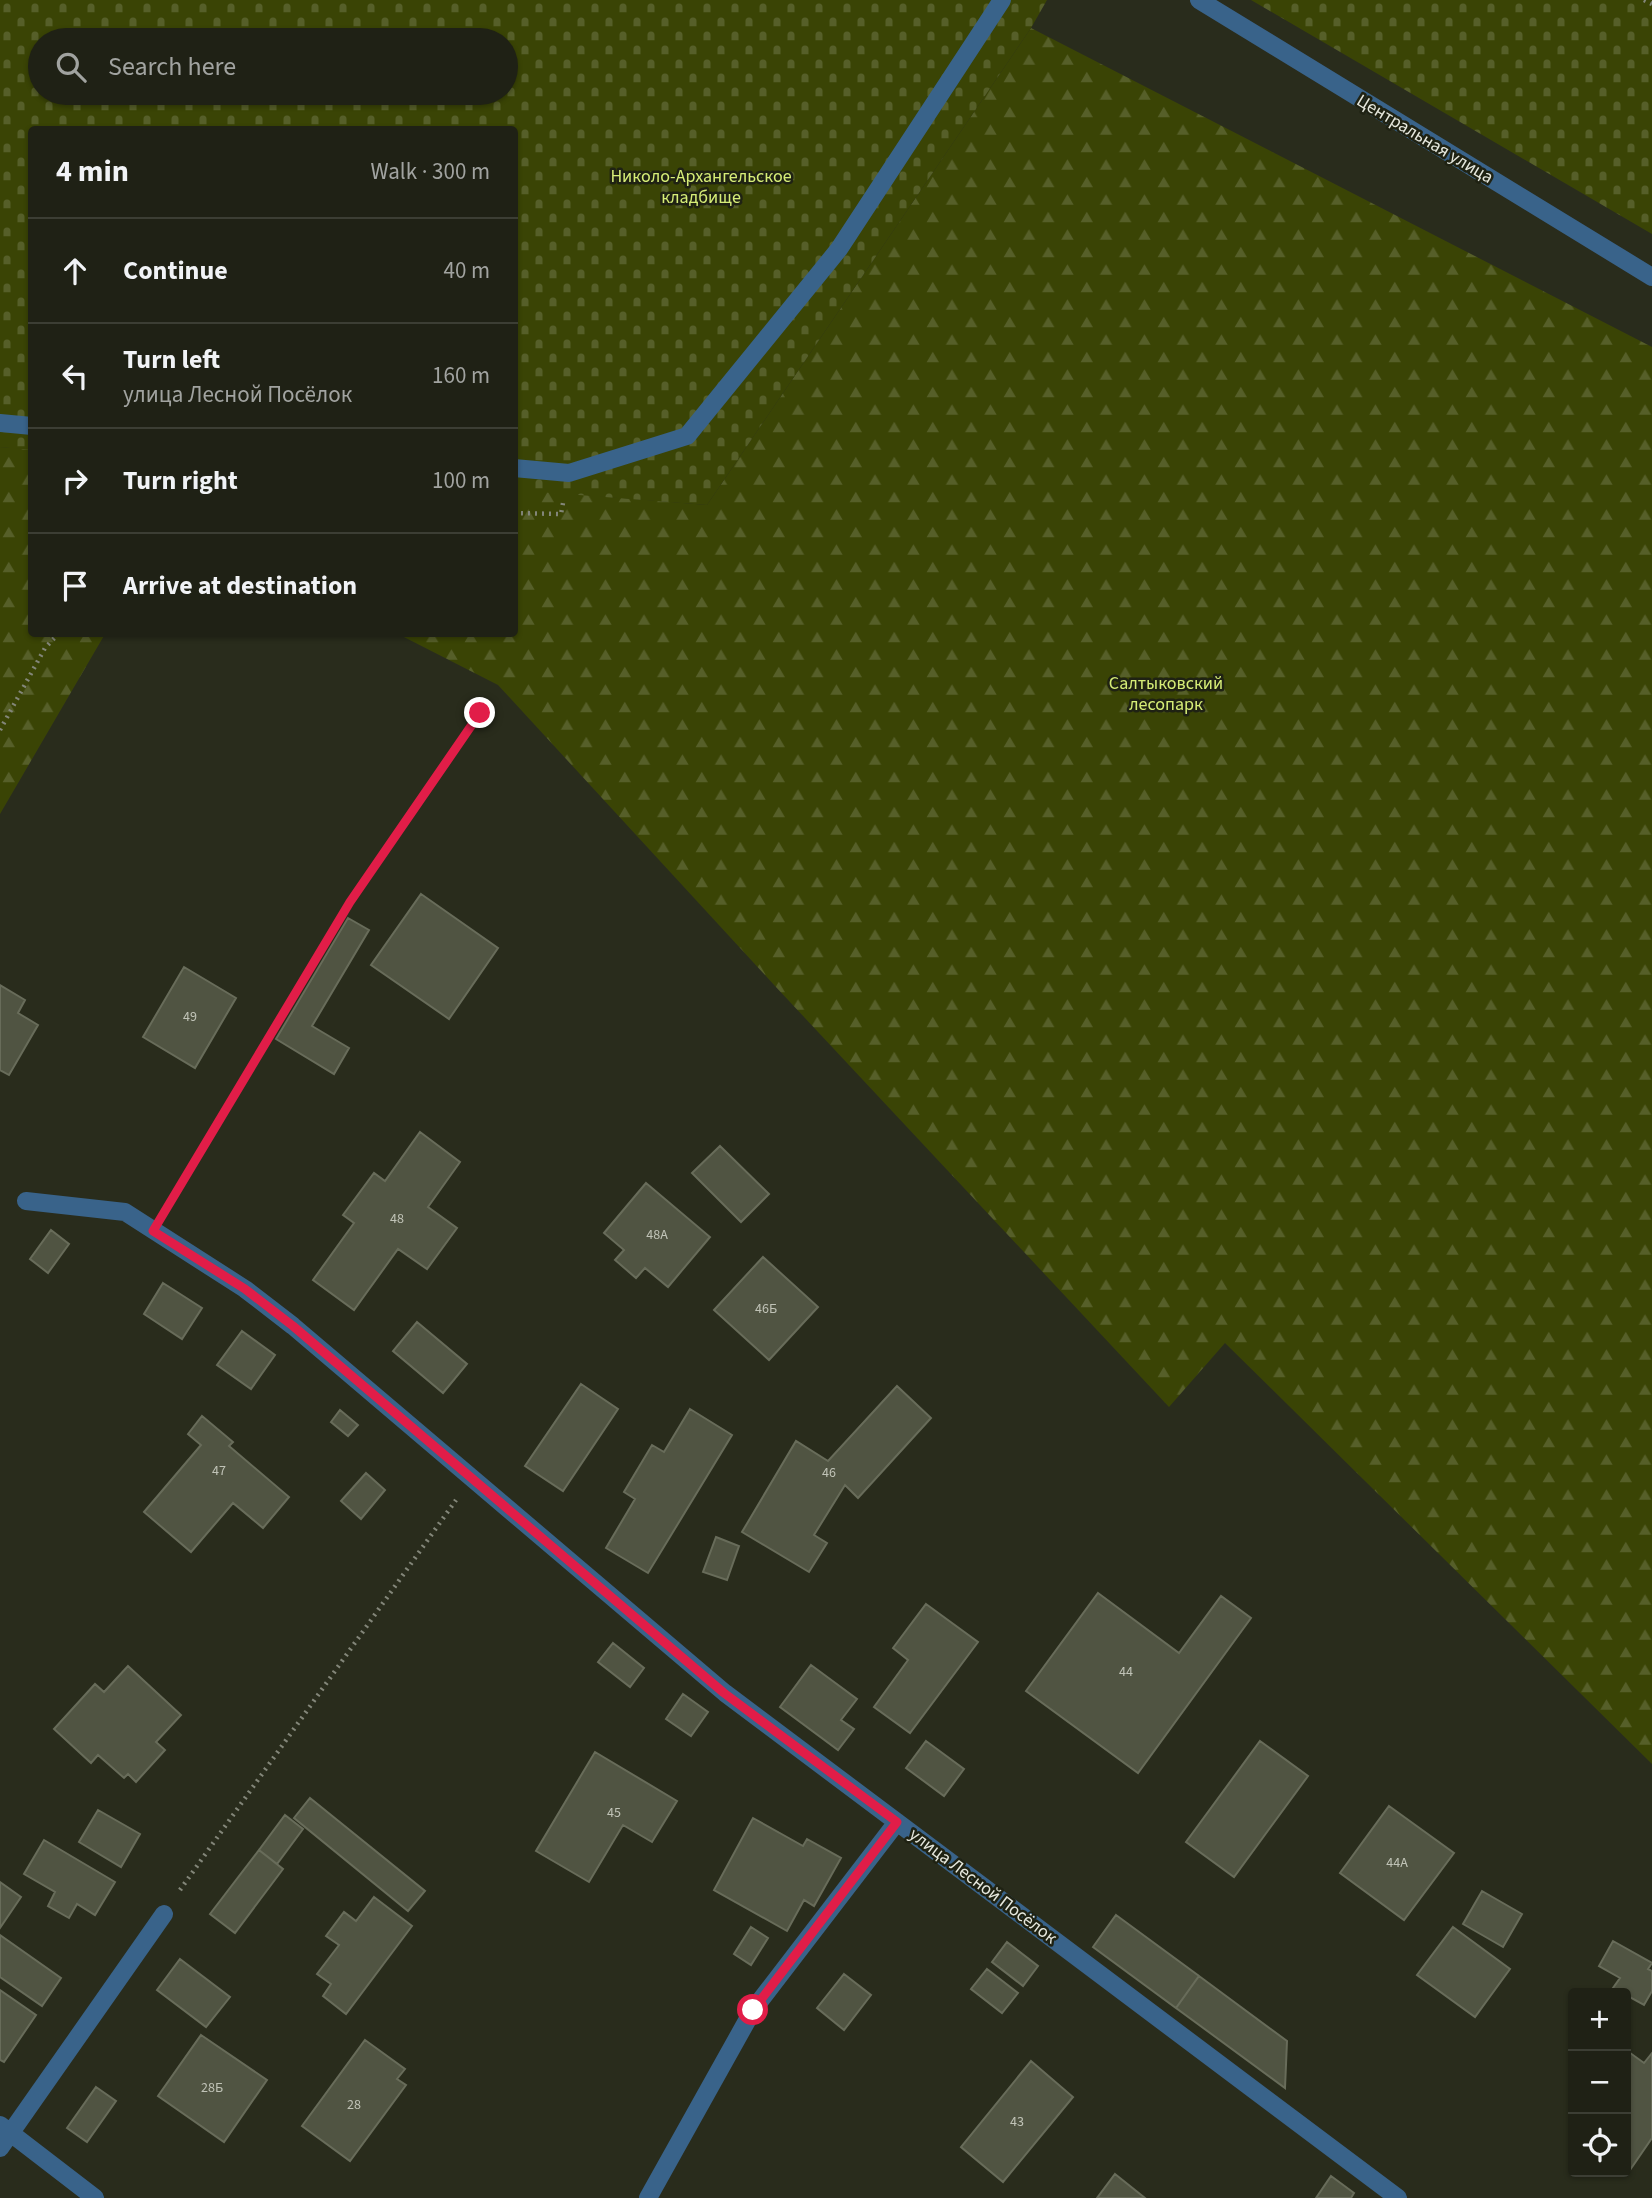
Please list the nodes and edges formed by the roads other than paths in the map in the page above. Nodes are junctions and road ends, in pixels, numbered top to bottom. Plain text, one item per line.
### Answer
1 (1002, 0) edge
2 (1199, 0) edge
3 (1652, 277) edge
4 (0, 423) edge
5 (28, 426) edge
6 (518, 468) edge
7 (26, 1201) dead end
8 (897, 1822) junction
9 (164, 1914) road end
10 (6, 2129) edge
11 (0, 2148) edge
12 (95, 2198) edge
13 (648, 2198) edge
14 (1398, 2198) edge

1 - 6 street
2 - 3 street, Центральная улица
4 - 5 street
7 - 8 street, улица Лесной Посёлок
8 - 13 street
8 - 14 street, улица Лесной Посёлок
9 - 10 street
10 - 11 street
10 - 12 street

